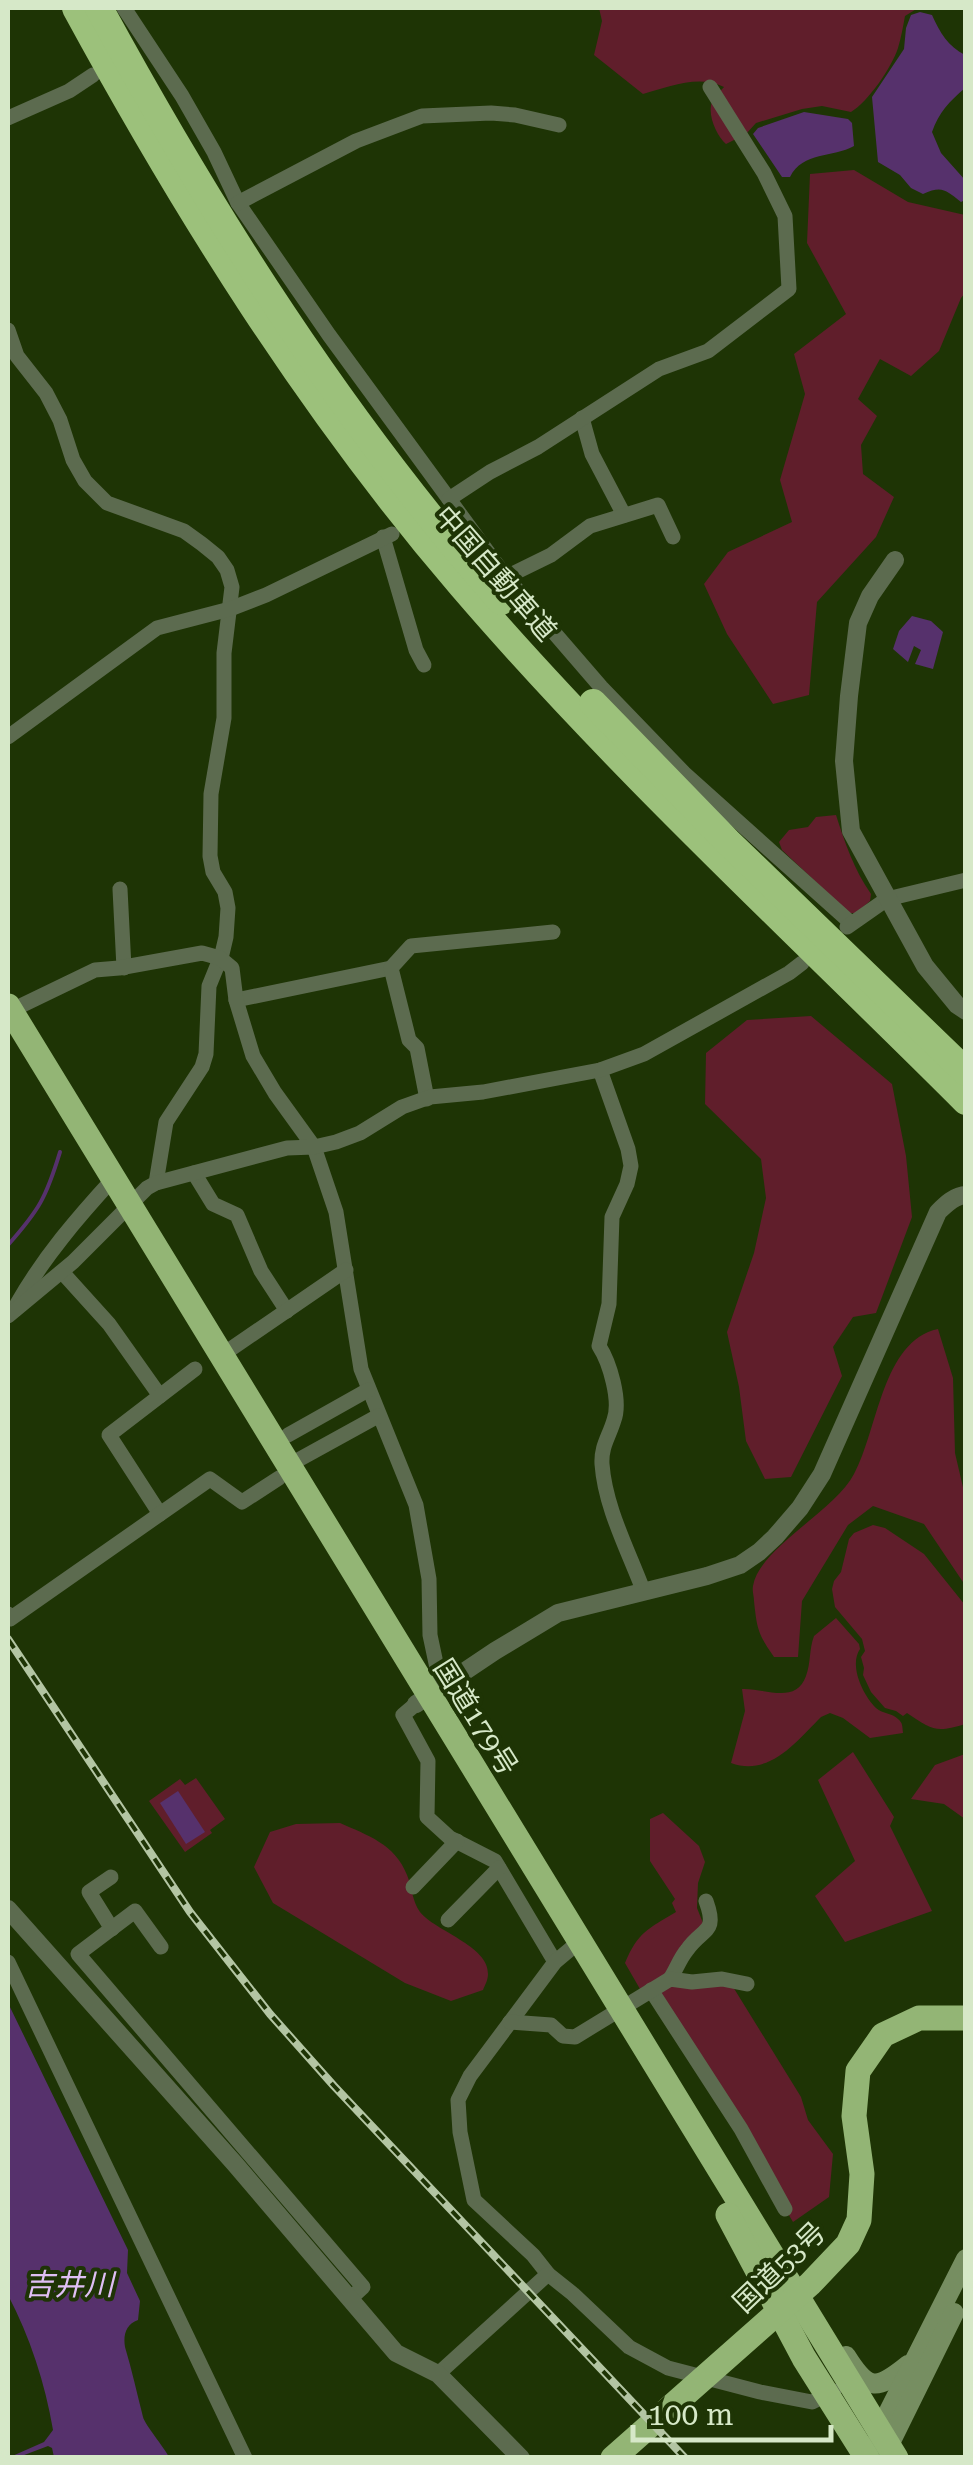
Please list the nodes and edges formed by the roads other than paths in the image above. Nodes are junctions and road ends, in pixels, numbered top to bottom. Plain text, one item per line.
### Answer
1 (76, 8) edge
2 (99, 8) edge
3 (124, 8) edge
4 (93, 75) dead end
5 (710, 87) dead end
6 (8, 118) edge
7 (559, 125) dead end
8 (238, 203) junction
9 (8, 330) edge
10 (582, 418) junction
11 (449, 499) junction
12 (624, 515) junction
13 (672, 537) dead end
14 (895, 560) dead end
15 (506, 577) junction
16 (230, 609) junction
17 (424, 665) dead end
18 (8, 737) edge
19 (966, 880) edge
20 (120, 889) dead end
21 (887, 899) junction
22 (553, 932) dead end
23 (220, 958) junction
24 (802, 962) dead end
25 (124, 968) junction
26 (392, 968) junction
27 (236, 1000) junction
28 (966, 1011) edge
29 (8, 1016) edge
30 (600, 1070) junction
31 (966, 1072) edge
32 (427, 1099) junction
33 (966, 1101) edge
34 (314, 1148) junction
35 (194, 1173) junction
36 (108, 1185) junction
37 (151, 1186) junction
38 (966, 1195) edge
39 (346, 1270) junction
40 (62, 1272) junction
41 (287, 1310) junction
42 (10, 1314) edge
43 (222, 1355) junction
44 (195, 1369) dead end
45 (368, 1390) junction
46 (160, 1396) junction
47 (378, 1416) junction
48 (288, 1435) dead end
49 (284, 1472) junction
50 (160, 1514) junction
51 (644, 1590) junction
52 (8, 1614) edge
53 (428, 1696) junction
54 (457, 1841) junction
55 (498, 1868) junction
56 (111, 1877) dead end
57 (412, 1887) dead end
58 (706, 1901) dead end
59 (8, 1909) edge
60 (448, 1920) dead end
61 (112, 1929) junction
62 (160, 1947) dead end
63 (567, 1952) junction
64 (8, 1962) edge
65 (670, 1979) junction
66 (747, 1984) dead end
67 (651, 1990) junction
68 (118, 2001) junction
69 (102, 2014) junction
70 (966, 2018) edge
71 (510, 2022) junction
72 (242, 2159) junction
73 (785, 2209) dead end
74 (966, 2259) edge
75 (548, 2274) junction
76 (966, 2288) edge
77 (811, 2318) junction
78 (916, 2358) junction
79 (438, 2374) junction
80 (850, 2381) junction
81 (828, 2396) junction
82 (882, 2451) edge
83 (245, 2458) edge
84 (520, 2458) edge
85 (613, 2458) edge

1 - 33 highway, 中国自動車道
2 - 31 highway, 中国自動車道
3 - 8 street
4 - 6 street
5 - 10 street
7 - 8 street
8 - 11 street
9 - 16 street
10 - 11 street
10 - 12 street
11 - 15 street
12 - 13 street
12 - 15 street
14 - 21 street
15 - 21 street
16 - 17 street
16 - 18 street
16 - 23 street
19 - 21 street
20 - 25 street
21 - 28 street
22 - 26 street
23 - 25 street
23 - 27 street
23 - 37 street
24 - 30 street
25 - 29 street
26 - 27 street
26 - 32 street
27 - 34 street
29 - 36 highway, 国道179号
30 - 32 street
30 - 51 street
32 - 34 street
34 - 35 street
34 - 39 street
35 - 37 street
35 - 41 street
36 - 42 street
36 - 43 highway, 国道179号
36 - 49 highway, 国道179号
37 - 40 street
38 - 51 street
39 - 41 street
39 - 45 street
40 - 42 street
40 - 46 street
41 - 43 street
43 - 49 highway, 国道179号
44 - 46 street
45 - 47 street
45 - 48 street
46 - 50 street
47 - 49 street
47 - 53 street
49 - 50 street
49 - 53 highway, 国道179号
50 - 52 street
51 - 53 street
53 - 54 street
53 - 63 highway, 国道179号
54 - 55 street
54 - 57 street
55 - 60 street
55 - 63 street
56 - 61 street
58 - 65 street
59 - 69 street
61 - 62 street
61 - 68 street
63 - 71 street
63 - 77 highway, 国道179号
63 - 81 highway, 国道179号
64 - 83 street
65 - 66 street
65 - 67 street
67 - 71 street
67 - 73 street
68 - 69 street
68 - 72 street
69 - 72 street
70 - 85 highway, 国道53号
71 - 75 street
72 - 79 street
74 - 78 main road
75 - 79 street
75 - 81 street
76 - 82 main road
77 - 78 main road
77 - 80 highway, 国道179号
78 - 82 main road
79 - 84 street
80 - 81 street
80 - 82 highway, 国道179号
81 - 82 highway, 国道179号

